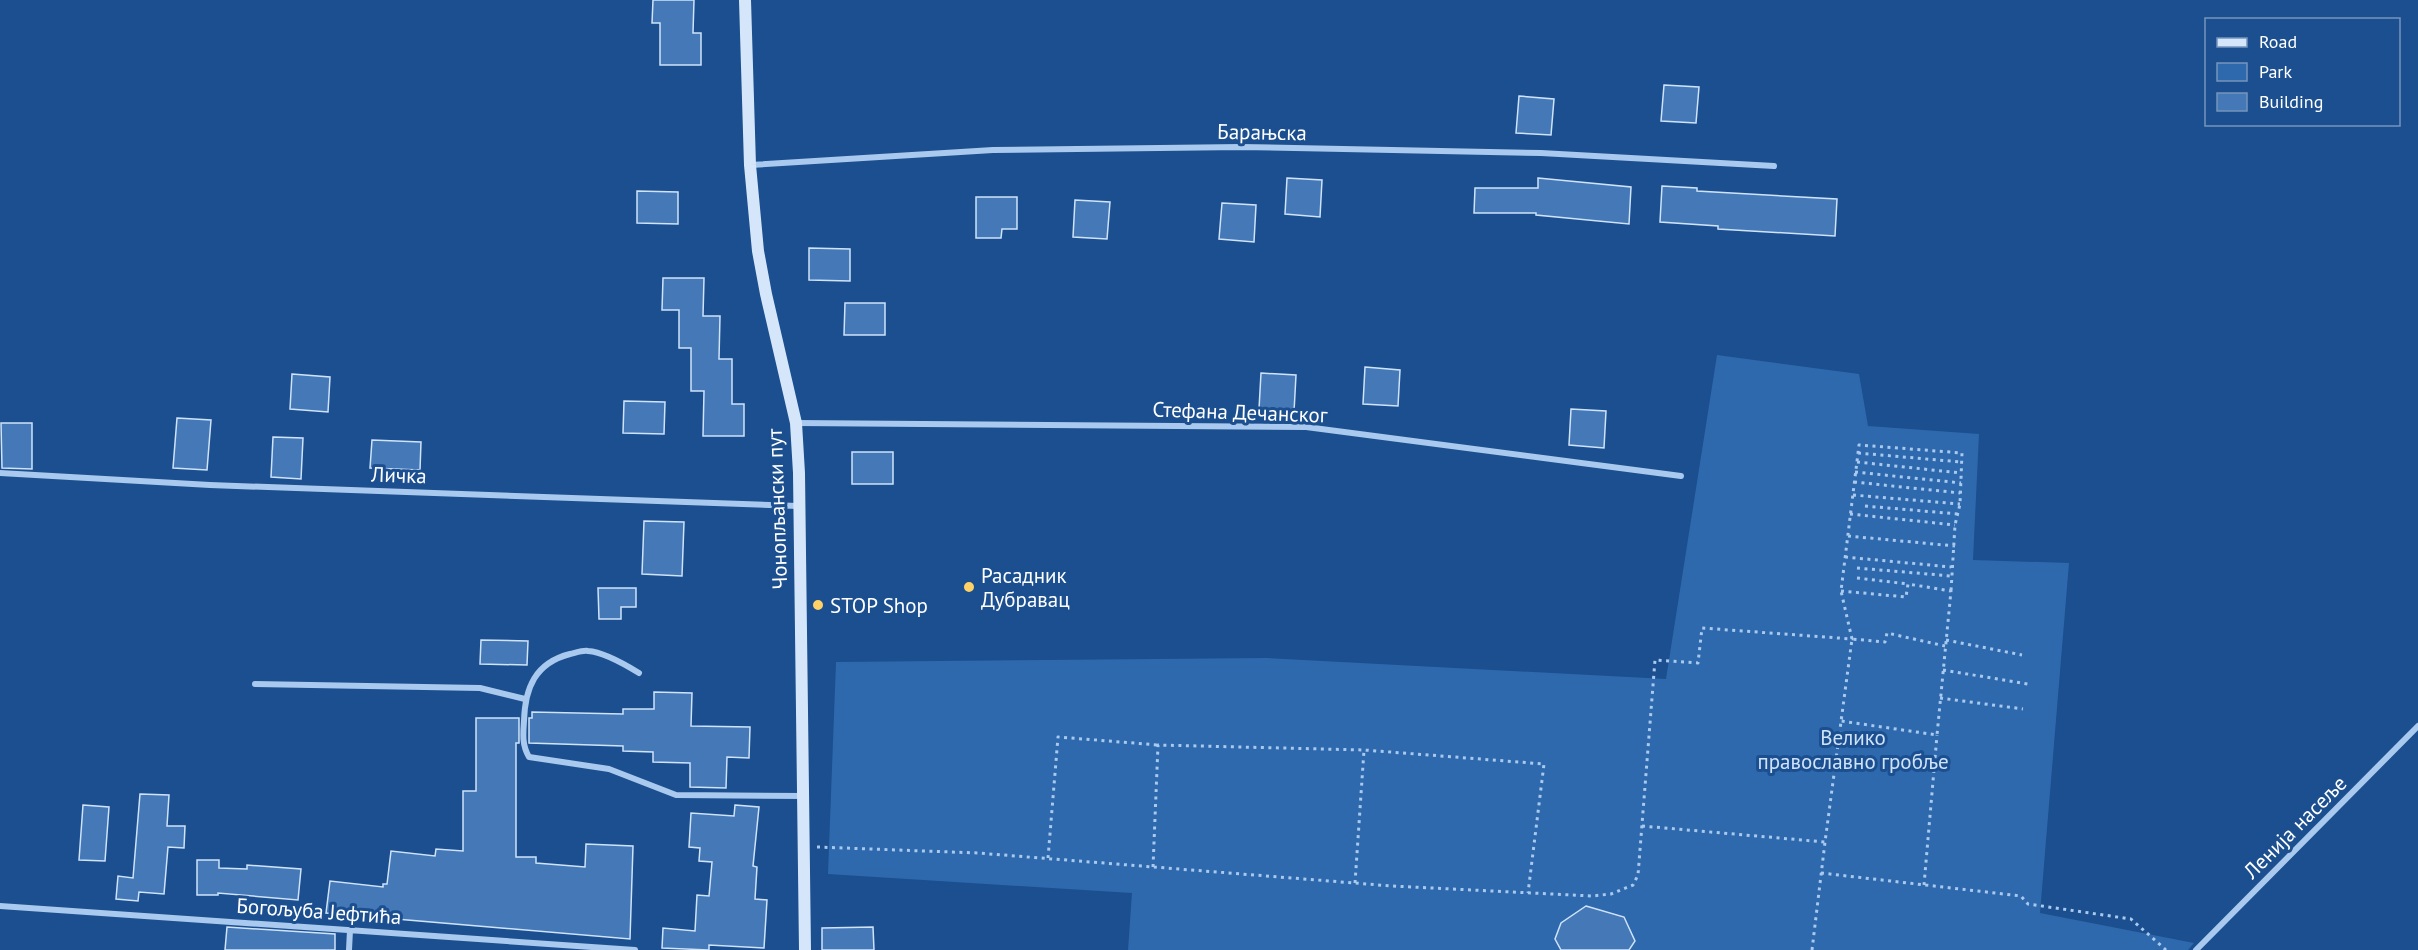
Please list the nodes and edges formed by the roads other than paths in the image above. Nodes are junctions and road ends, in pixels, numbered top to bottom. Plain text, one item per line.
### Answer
1 (745, 0) edge
2 (750, 165) junction
3 (1774, 166) dead end
4 (796, 423) junction
5 (0, 473) edge
6 (1681, 476) dead end
7 (798, 506) junction
8 (639, 673) dead end
9 (255, 684) dead end
10 (525, 699) junction
11 (2418, 726) edge
12 (803, 796) junction
13 (0, 906) edge
14 (350, 930) junction
15 (349, 950) edge
16 (635, 950) edge
17 (805, 950) edge
18 (2196, 950) edge

1 - 2 street, Чонопљански пут
2 - 3 street, Барањска
2 - 4 street, Чонопљански пут
4 - 6 street, Стефана Дечанског
4 - 7 street, Чонопљански пут
5 - 7 street, Личка
7 - 12 street, Чонопљански пут
8 - 10 street
9 - 10 street
10 - 12 street
11 - 18 street, Ленија насеље
12 - 17 street, Чонопљански пут
13 - 14 street, Богољуба Јефтића
14 - 15 street
14 - 16 street, Богољуба Јефтића

